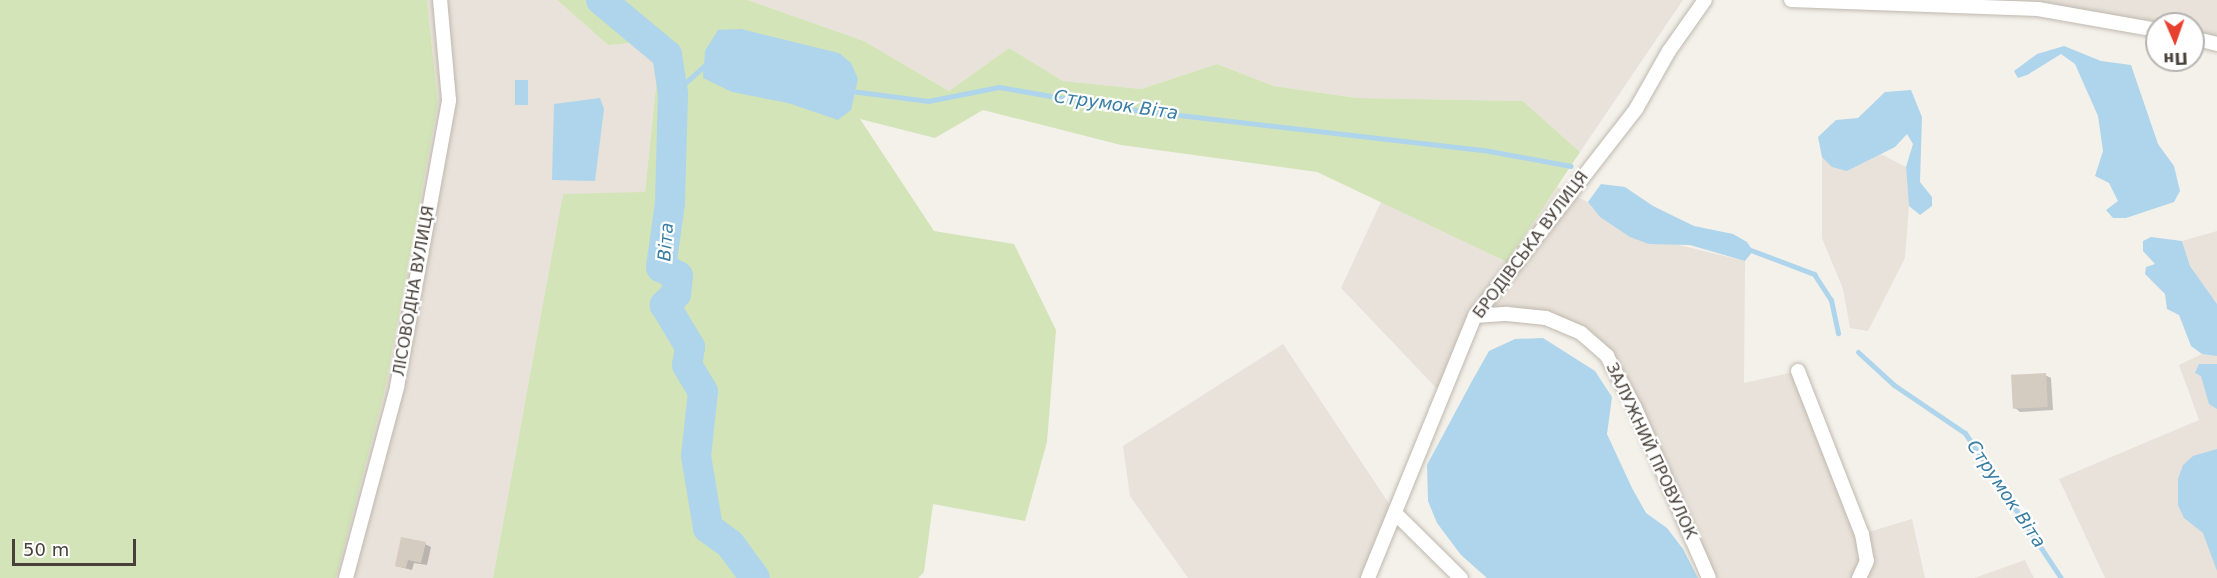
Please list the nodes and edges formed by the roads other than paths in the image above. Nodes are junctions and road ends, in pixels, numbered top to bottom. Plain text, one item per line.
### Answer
1 (440, 0) edge
2 (1705, 0) edge
3 (1791, 0) edge
4 (2145, 28) edge
5 (1475, 316) junction
6 (1798, 371) dead end
7 (1396, 514) junction
8 (346, 578) edge
9 (1368, 578) edge
10 (1461, 578) edge
11 (1709, 578) edge
12 (1859, 578) edge

1 - 8 street, ЛІСОВОДНА ВУЛИЦЯ
2 - 5 street, БРОДІВСЬКА ВУЛИЦЯ
3 - 4 street
5 - 7 street, БРОДІВСЬКА ВУЛИЦЯ
5 - 11 street, ЗАЛУЖНИЙ ПРОВУЛОК
6 - 12 street
7 - 9 street, БРОДІВСЬКА ВУЛИЦЯ
7 - 10 street

